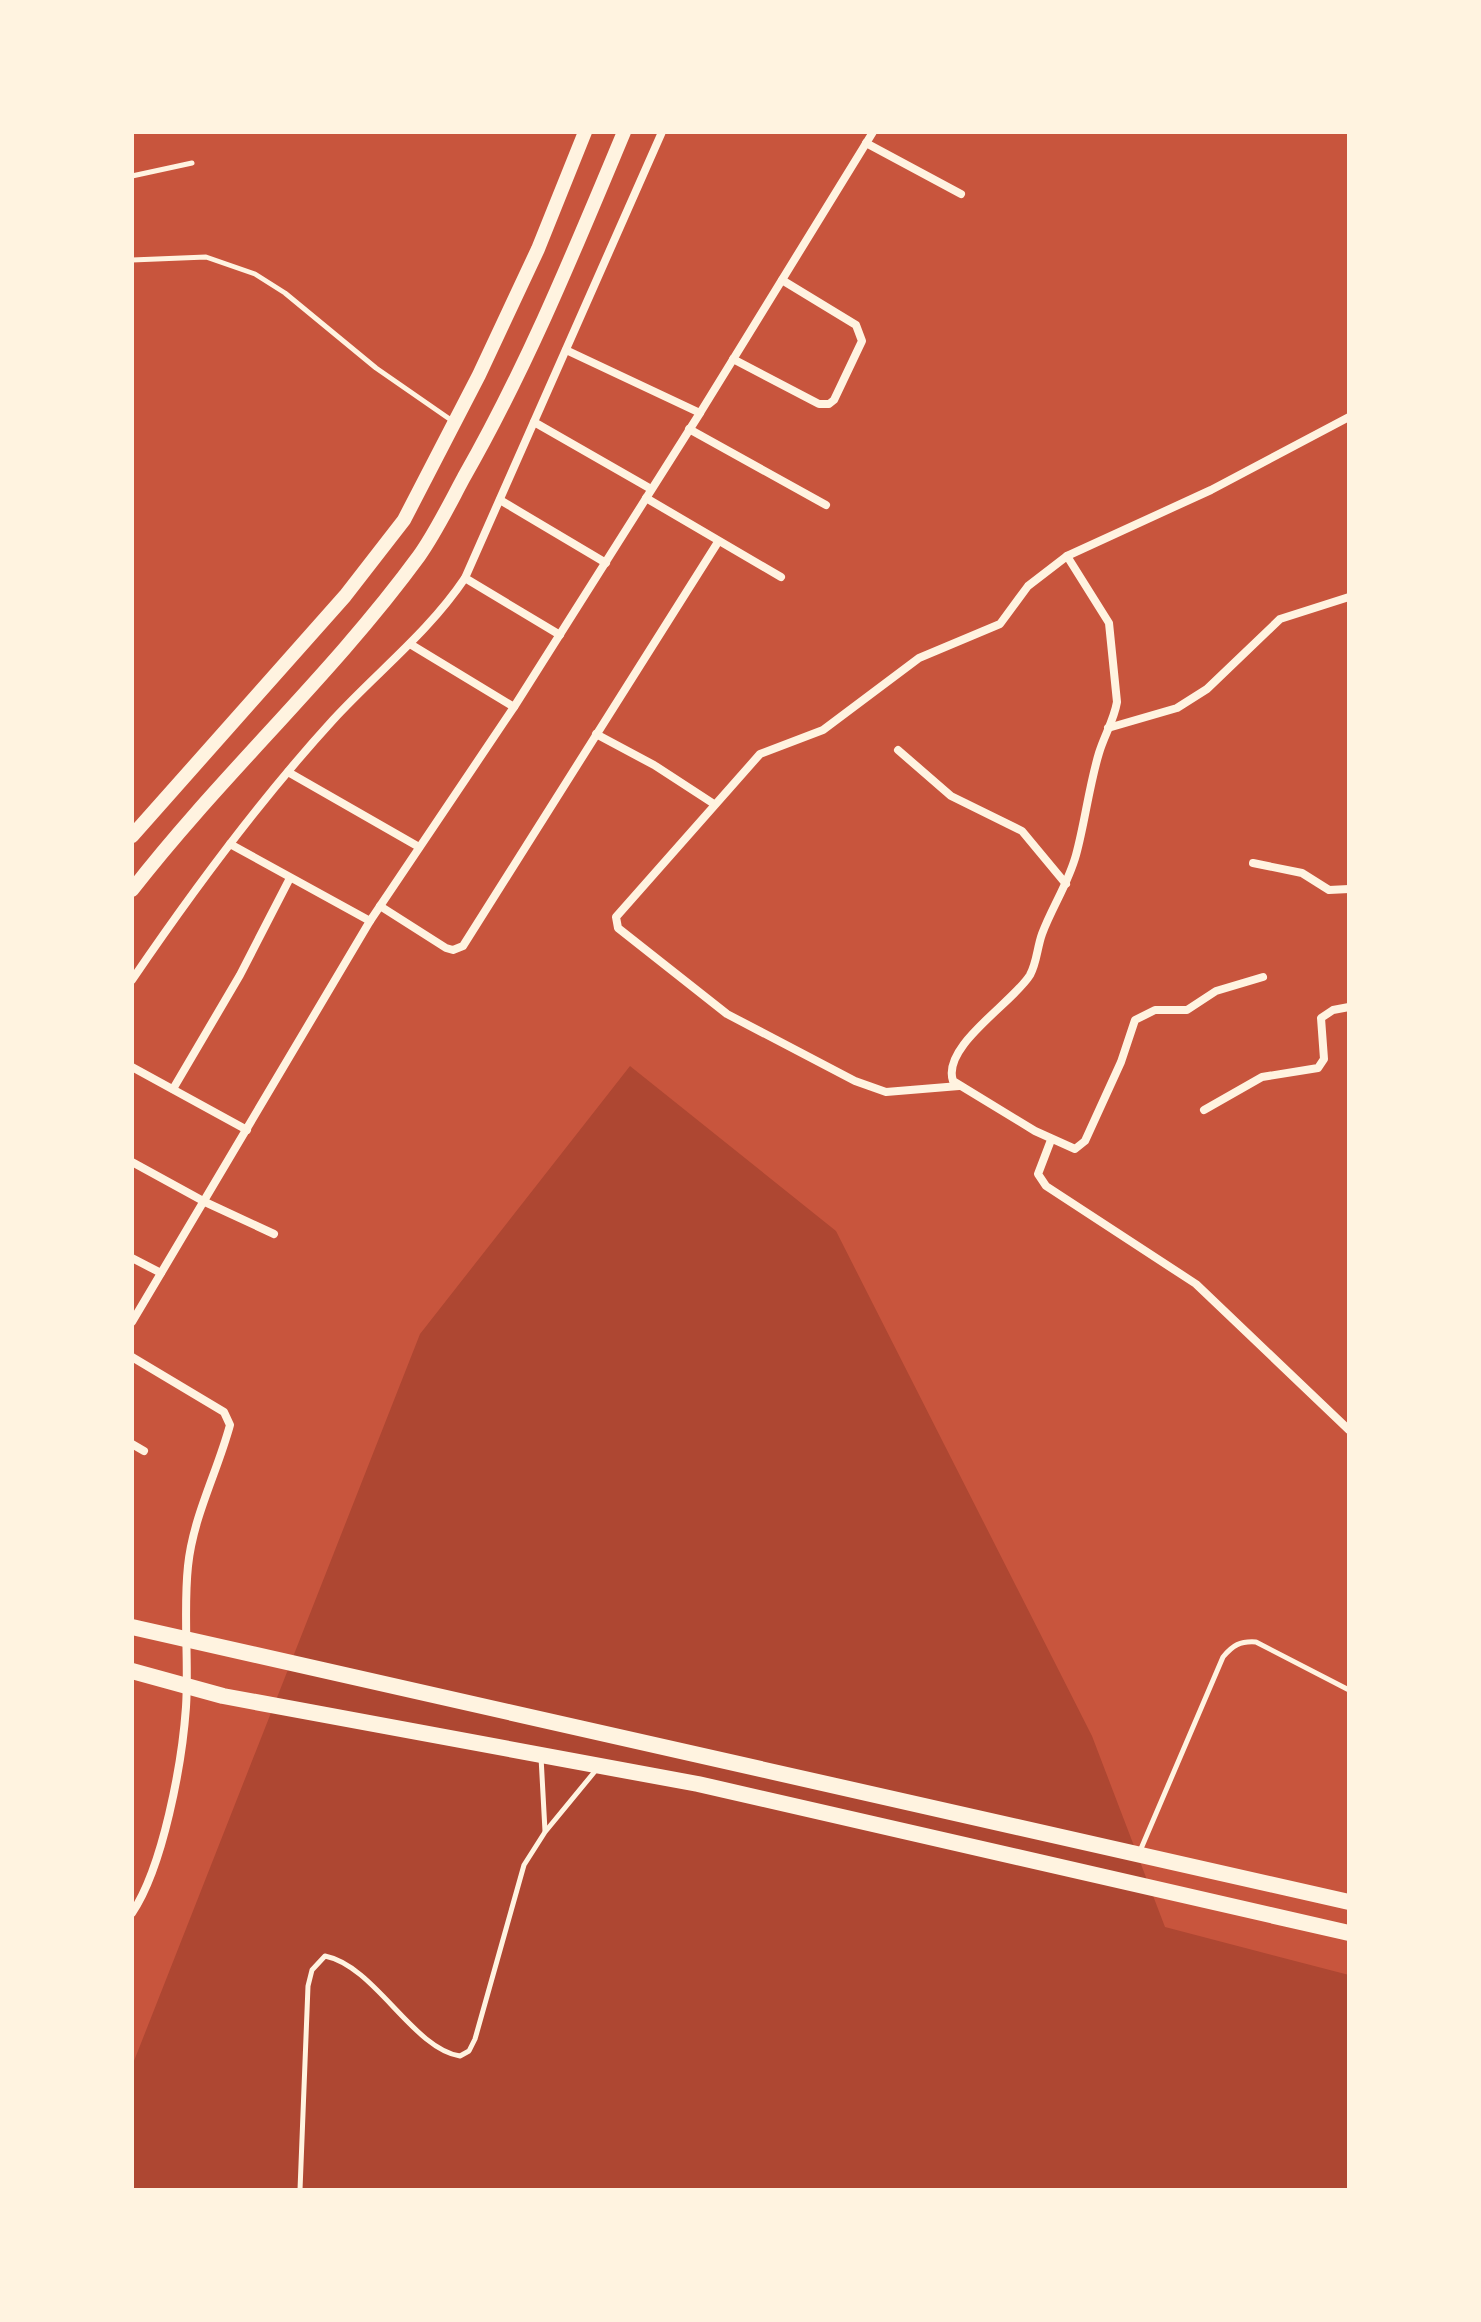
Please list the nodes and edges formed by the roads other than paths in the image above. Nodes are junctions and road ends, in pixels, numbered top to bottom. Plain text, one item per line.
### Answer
1 (585, 132) edge
2 (624, 132) edge
3 (662, 132) edge
4 (873, 132) edge
5 (866, 143) junction
6 (192, 163) dead end
7 (132, 176) edge
8 (961, 194) dead end
9 (132, 260) edge
10 (782, 280) junction
11 (566, 350) junction
12 (733, 359) junction
13 (700, 413) junction
14 (1349, 417) edge
15 (534, 422) junction
16 (455, 423) junction
17 (689, 429) junction
18 (651, 489) junction
19 (646, 498) junction
20 (500, 500) junction
21 (826, 505) dead end
22 (718, 542) junction
23 (1067, 556) junction
24 (606, 563) junction
25 (781, 577) dead end
26 (465, 578) junction
27 (1349, 597) edge
28 (560, 635) junction
29 (410, 644) junction
30 (514, 707) junction
31 (1108, 728) junction
32 (596, 734) junction
33 (898, 750) dead end
34 (288, 772) junction
35 (714, 804) junction
36 (132, 836) edge
37 (230, 844) junction
38 (419, 847) junction
39 (1253, 863) dead end
40 (290, 878) junction
41 (1066, 884) junction
42 (1349, 889) edge
43 (132, 890) edge
44 (380, 906) junction
45 (370, 921) junction
46 (1263, 977) dead end
47 (132, 980) edge
48 (1349, 1007) edge
49 (132, 1067) edge
50 (959, 1086) junction
51 (173, 1089) junction
52 (1204, 1110) dead end
53 (247, 1130) junction
54 (1051, 1140) junction
55 (132, 1162) edge
56 (205, 1202) junction
57 (274, 1234) dead end
58 (132, 1258) edge
59 (161, 1273) junction
60 (132, 1322) edge
61 (132, 1357) edge
62 (1349, 1430) edge
63 (132, 1444) edge
64 (144, 1451) dead end
65 (132, 1627) edge
66 (132, 1671) edge
67 (1349, 1690) edge
68 (541, 1755) junction
69 (599, 1765) junction
70 (545, 1832) junction
71 (1138, 1856) junction
72 (1349, 1902) edge
73 (132, 1913) edge
74 (1349, 1933) edge
75 (300, 2190) edge

1 - 16 main road
2 - 43 main road
3 - 11 street
4 - 5 street
5 - 8 street
5 - 10 street
6 - 7 lane
9 - 16 lane
10 - 12 street
10 - 12 street
11 - 13 street
11 - 15 street
12 - 13 street
13 - 17 street
14 - 23 street
15 - 18 street
15 - 20 street
16 - 36 main road
17 - 18 street
17 - 21 street
18 - 19 street
19 - 22 street
19 - 24 street
20 - 24 street
20 - 26 street
22 - 25 street
22 - 32 street
23 - 31 street
23 - 35 street
24 - 28 street
26 - 28 street
26 - 29 street
27 - 31 street
28 - 30 street
29 - 30 street
29 - 34 street
30 - 38 street
31 - 41 street
32 - 35 street
32 - 44 street
33 - 41 street
34 - 37 street
34 - 38 street
35 - 50 street
37 - 40 street
37 - 47 street
38 - 44 street
39 - 42 street
40 - 45 street
40 - 51 street
41 - 50 street
44 - 45 street
45 - 53 street
46 - 54 street
48 - 52 street
49 - 51 street
50 - 54 street
51 - 53 street
53 - 56 street
54 - 62 street
55 - 56 street
56 - 57 street
56 - 59 street
58 - 59 street
59 - 60 street
61 - 73 street
63 - 64 street
65 - 71 highway
66 - 68 highway
67 - 71 lane
68 - 69 highway
68 - 70 lane
69 - 70 lane
69 - 74 highway
70 - 75 lane
71 - 72 highway

